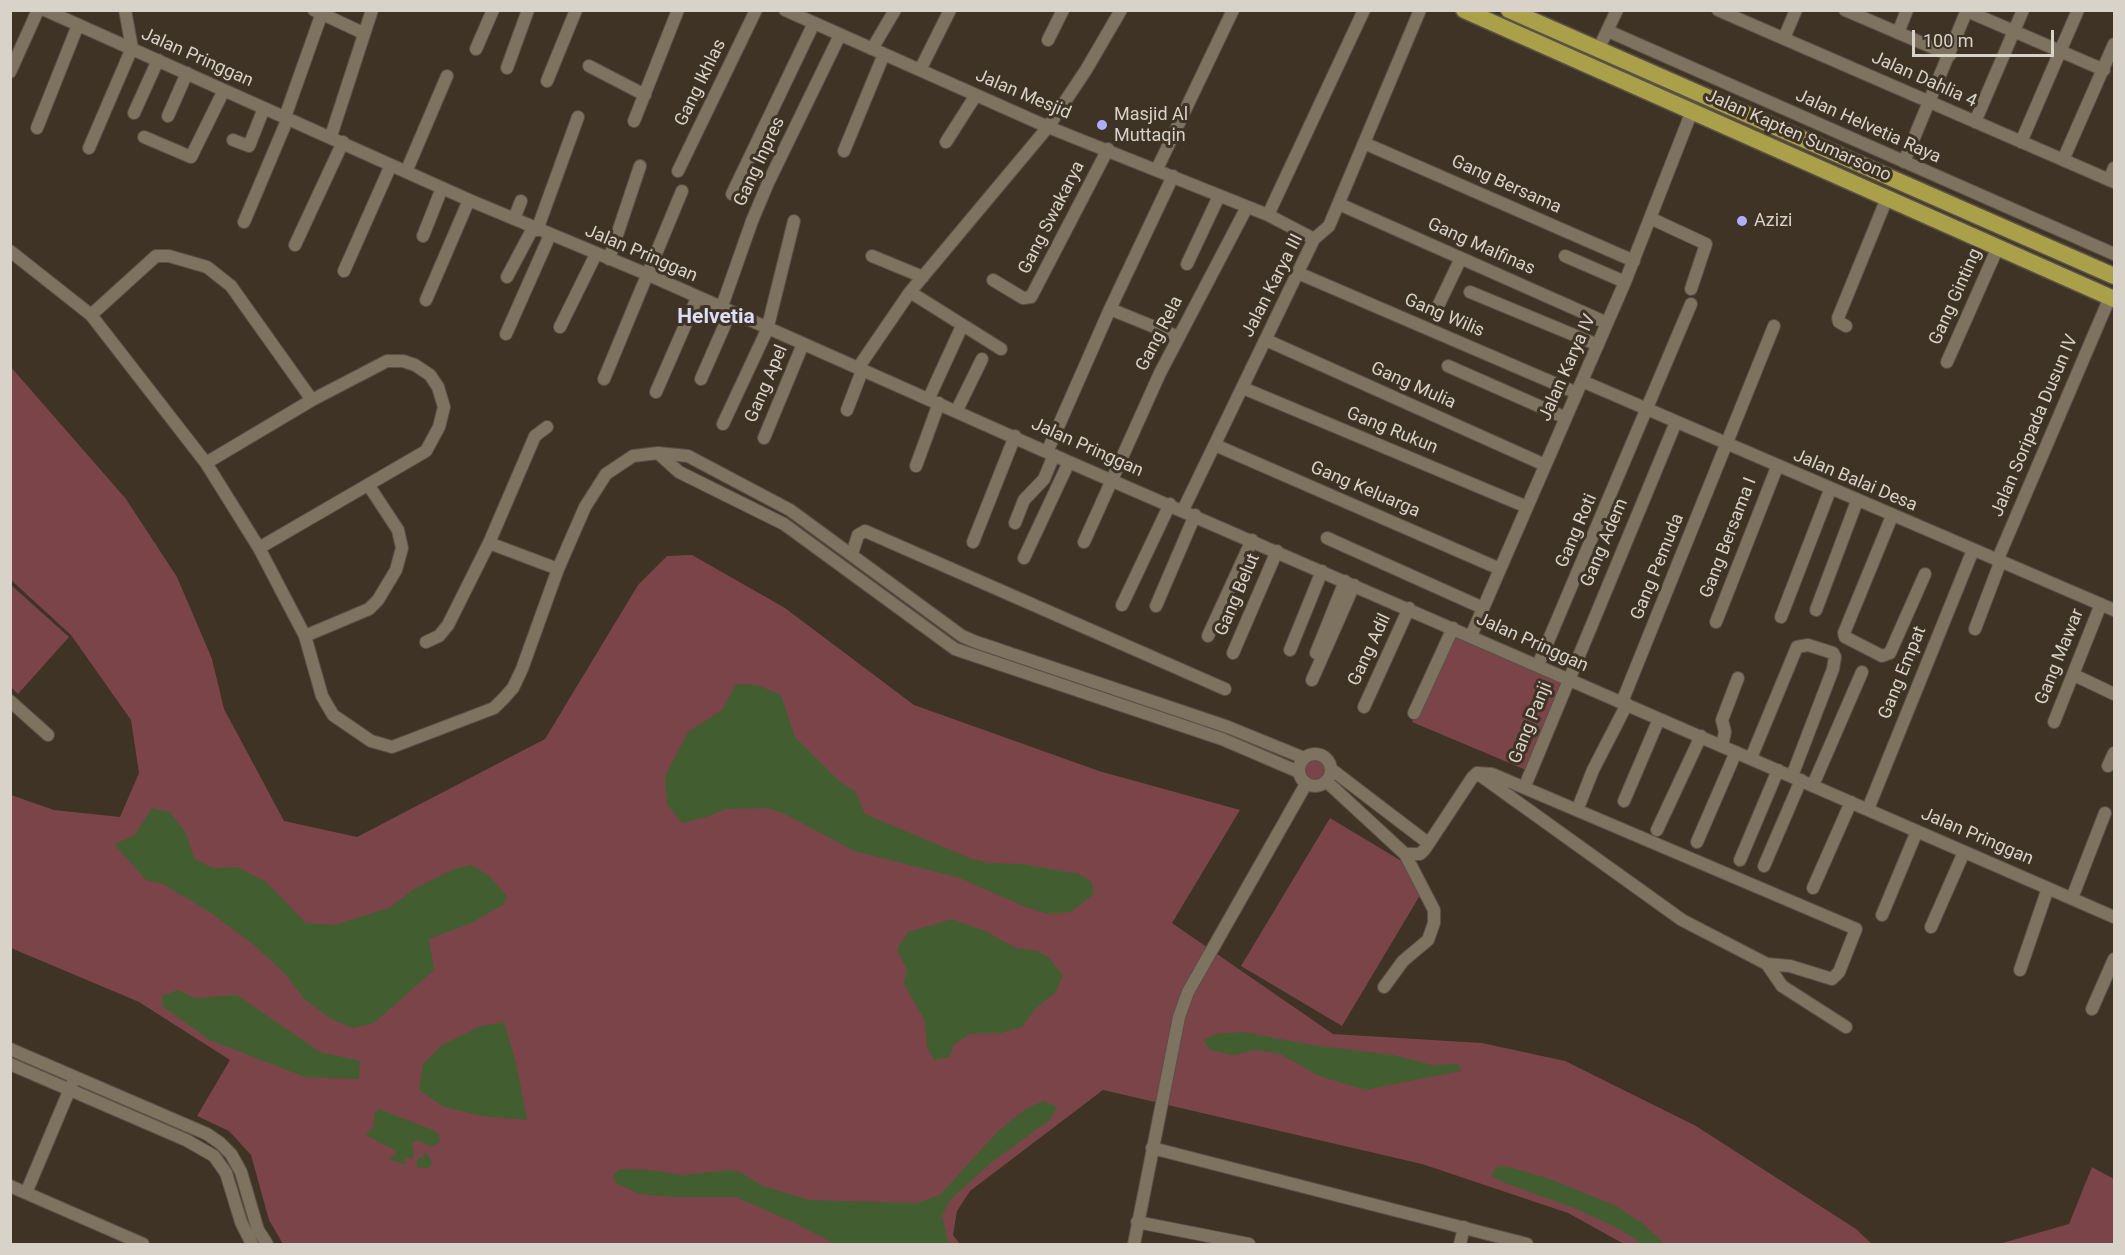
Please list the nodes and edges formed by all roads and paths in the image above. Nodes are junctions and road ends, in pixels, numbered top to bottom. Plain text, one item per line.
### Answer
1 (38, 10) edge
2 (45, 10) edge
3 (125, 10) edge
4 (372, 10) edge
5 (493, 10) edge
6 (528, 10) edge
7 (576, 10) edge
8 (678, 10) edge
9 (756, 10) edge
10 (786, 10) edge
11 (895, 10) edge
12 (950, 10) edge
13 (1063, 10) edge
14 (1121, 10) edge
15 (1233, 10) edge
16 (1364, 10) edge
17 (1420, 10) edge
18 (1464, 10) edge
19 (1509, 10) edge
20 (1617, 10) edge
21 (1718, 10) edge
22 (1796, 10) edge
23 (1908, 10) edge
24 (2023, 10) edge
25 (2078, 10) edge
26 (1849, 11) edge
27 (1967, 11) edge
28 (320, 12) edge
29 (1738, 14) edge
30 (71, 19) edge
31 (814, 23) junction
32 (1608, 31) junction
33 (2014, 31) junction
34 (363, 33) junction
35 (1898, 33) junction
36 (840, 35) junction
37 (1784, 38) junction
38 (1048, 40) dead end
39 (2115, 44) edge
40 (132, 48) junction
41 (476, 49) dead end
42 (872, 49) junction
43 (1598, 50) junction
44 (2061, 51) junction
45 (884, 54) junction
46 (1950, 55) junction
47 (159, 60) junction
48 (589, 66) dead end
49 (507, 68) dead end
50 (920, 70) junction
51 (2104, 70) junction
52 (10, 72) edge
53 (187, 73) junction
54 (447, 76) dead end
55 (548, 81) dead end
56 (224, 90) junction
57 (645, 95) junction
58 (976, 95) junction
59 (1929, 102) junction
60 (264, 108) junction
61 (1692, 111) junction
62 (134, 113) dead end
63 (168, 116) dead end
64 (287, 117) junction
65 (578, 117) dead end
66 (634, 121) dead end
67 (1975, 122) junction
68 (1048, 127) junction
69 (37, 128) dead end
70 (331, 136) junction
71 (144, 137) dead end
72 (233, 140) dead end
73 (343, 142) junction
74 (946, 142) dead end
75 (2021, 142) junction
76 (1364, 143) junction
77 (89, 148) dead end
78 (1108, 149) junction
79 (844, 151) dead end
80 (2063, 160) junction
81 (1904, 162) junction
82 (391, 165) junction
83 (640, 166) dead end
84 (1157, 169) junction
85 (678, 171) dead end
86 (406, 172) junction
87 (1173, 176) junction
88 (2113, 177) edge
89 (442, 188) junction
90 (682, 191) dead end
91 (732, 194) dead end
92 (1219, 195) junction
93 (1887, 198) junction
94 (469, 200) junction
95 (521, 201) dead end
96 (1339, 204) junction
97 (1247, 207) junction
98 (1268, 215) junction
99 (1650, 218) junction
100 (514, 219) junction
101 (794, 221) dead end
102 (244, 222) dead end
103 (535, 229) junction
104 (550, 235) junction
105 (423, 236) dead end
106 (1314, 239) junction
107 (295, 245) dead end
108 (1998, 247) junction
109 (10, 251) edge
110 (596, 254) junction
111 (2115, 254) edge
112 (872, 256) dead end
113 (1565, 256) dead end
114 (1461, 258) junction
115 (609, 259) junction
116 (1634, 261) junction
117 (1187, 264) dead end
118 (344, 271) dead end
119 (1298, 273) junction
120 (650, 275) junction
121 (2115, 276) edge
122 (507, 277) dead end
123 (923, 278) junction
124 (993, 280) dead end
125 (1625, 282) junction
126 (1691, 289) dead end
127 (910, 292) junction
128 (1470, 292) dead end
129 (698, 298) junction
130 (426, 300) dead end
131 (2110, 300) edge
132 (1438, 304) dead end
133 (1691, 304) dead end
134 (1110, 309) junction
135 (725, 311) junction
136 (91, 315) junction
137 (1607, 323) junction
138 (962, 326) junction
139 (1774, 326) dead end
140 (560, 327) dead end
141 (1846, 327) dead end
142 (767, 330) junction
143 (506, 334) dead end
144 (1179, 337) junction
145 (1266, 340) junction
146 (803, 344) junction
147 (1598, 345) junction
148 (1001, 349) dead end
149 (982, 359) dead end
150 (1947, 362) dead end
151 (1448, 366) dead end
152 (860, 370) junction
153 (604, 379) dead end
154 (701, 379) dead end
155 (1582, 381) junction
156 (1243, 388) junction
157 (656, 392) dead end
158 (1577, 393) junction
159 (312, 400) junction
160 (934, 400) junction
161 (847, 410) dead end
162 (957, 410) junction
163 (1648, 410) junction
164 (1566, 418) junction
165 (1676, 422) junction
166 (723, 424) dead end
167 (547, 427) dead end
168 (1015, 436) junction
169 (764, 438) dead end
170 (1215, 445) junction
171 (1725, 445) junction
172 (658, 453) junction
173 (1051, 453) junction
174 (206, 462) junction
175 (1069, 462) junction
176 (1545, 465) junction
177 (916, 466) dead end
178 (1777, 467) junction
179 (1112, 480) junction
180 (369, 486) junction
181 (1830, 490) junction
182 (1857, 501) junction
183 (1170, 504) junction
184 (1527, 507) junction
185 (1183, 510) junction
186 (1195, 515) junction
187 (1892, 516) junction
188 (1015, 523) dead end
189 (1327, 538) dead end
190 (1252, 540) junction
191 (973, 542) dead end
192 (1084, 542) dead end
193 (489, 543) junction
194 (259, 548) junction
195 (1972, 550) junction
196 (1277, 551) junction
197 (852, 554) junction
198 (1024, 558) dead end
199 (1998, 562) junction
200 (1500, 568) junction
201 (558, 569) junction
202 (1322, 571) junction
203 (1925, 574) dead end
204 (1350, 583) junction
205 (898, 588) junction
206 (888, 599) junction
207 (2101, 604) junction
208 (1122, 605) dead end
209 (1156, 606) dead end
210 (1409, 608) junction
211 (1483, 608) junction
212 (1816, 610) dead end
213 (2115, 610) edge
214 (1781, 617) dead end
215 (1716, 622) dead end
216 (1453, 628) junction
217 (1974, 629) dead end
218 (305, 636) junction
219 (1208, 636) dead end
220 (1470, 636) junction
221 (426, 642) dead end
222 (1290, 650) dead end
223 (1233, 653) dead end
224 (1311, 664) dead end
225 (1538, 665) junction
226 (1862, 672) dead end
227 (2074, 675) junction
228 (1568, 678) junction
229 (1738, 678) dead end
230 (1312, 680) dead end
231 (1096, 682) junction
232 (1225, 689) dead end
233 (2115, 694) edge
234 (1092, 696) junction
235 (10, 701) edge
236 (1625, 703) junction
237 (1364, 707) dead end
238 (1414, 712) dead end
239 (1659, 718) junction
240 (2054, 722) dead end
241 (48, 735) dead end
242 (1701, 736) junction
243 (1722, 746) junction
244 (1736, 752) junction
245 (2115, 753) edge
246 (1304, 758) junction
247 (1751, 758) junction
248 (2108, 766) dead end
249 (1331, 768) junction
250 (1778, 770) junction
251 (1299, 772) junction
252 (1477, 773) junction
253 (1796, 778) junction
254 (1326, 781) junction
255 (1527, 781) dead end
256 (1306, 784) junction
257 (1813, 785) junction
258 (1624, 801) dead end
259 (1851, 802) junction
260 (1580, 803) dead end
261 (1868, 809) junction
262 (2105, 813) dead end
263 (1657, 830) dead end
264 (1917, 831) junction
265 (1696, 842) dead end
266 (1428, 843) junction
267 (1964, 852) junction
268 (1405, 854) junction
269 (1740, 860) dead end
270 (1764, 866) dead end
271 (1813, 888) dead end
272 (2048, 888) junction
273 (2072, 898) junction
274 (1882, 915) dead end
275 (2115, 917) edge
276 (1931, 927) dead end
277 (2115, 959) edge
278 (1767, 964) junction
279 (2020, 970) dead end
280 (1384, 987) dead end
281 (2092, 1009) dead end
282 (1846, 1027) dead end
283 (10, 1049) edge
284 (10, 1065) edge
285 (75, 1077) junction
286 (70, 1090) junction
287 (1152, 1148) junction
288 (10, 1186) edge
289 (26, 1193) junction
290 (1137, 1222) junction
291 (1464, 1227) junction
292 (143, 1244) edge
293 (252, 1245) edge
294 (267, 1245) edge
295 (1134, 1245) edge
296 (1249, 1245) edge
297 (1460, 1245) edge
298 (1527, 1245) edge

1 - 52 street
2 - 30 street, Jalan Pringgan
3 - 40 street
4 - 34 street
5 - 41 street
6 - 49 street
7 - 55 street
8 - 57 street
9 - 85 street, Gang Ikhlas
10 - 31 street, Jalan Mesjid
11 - 42 street
12 - 50 street
13 - 38 street
14 - 68 street
15 - 84 street
16 - 98 street
17 - 76 street, Jalan Karya III
18 - 61 highway, Jalan Kapten Sumarsono
19 - 43 highway, Jalan Kapten Sumarsono
20 - 32 street
21 - 29 street, Jalan Dahlia 4
22 - 37 street
23 - 35 street
24 - 33 street
25 - 44 street
26 - 35 street
27 - 33 street
27 - 46 street
28 - 34 street
28 - 64 street
29 - 37 street, Jalan Dahlia 4
30 - 40 street, Jalan Pringgan
30 - 69 street
31 - 36 street, Jalan Mesjid
31 - 91 street
32 - 43 street
32 - 81 street, Jalan Helvetia Raya
33 - 44 street
33 - 67 street
34 - 70 street
35 - 46 street
36 - 42 street, Jalan Mesjid
36 - 135 street, Gang Inpres
37 - 59 street, Jalan Dahlia 4
39 - 51 street
40 - 47 street, Jalan Pringgan
40 - 77 street
42 - 45 street, Jalan Mesjid
43 - 121 highway, Jalan Kapten Sumarsono
44 - 51 street
44 - 75 street
45 - 50 street, Jalan Mesjid
45 - 79 street
46 - 59 street
47 - 53 street, Jalan Pringgan
47 - 62 street
48 - 57 street
50 - 58 street, Jalan Mesjid
51 - 80 street
53 - 56 street, Jalan Pringgan
53 - 63 street
54 - 86 street
56 - 60 street, Jalan Pringgan
56 - 71 street
57 - 66 street
58 - 68 street, Jalan Mesjid
58 - 74 street
59 - 67 street, Jalan Dahlia 4
59 - 81 street
60 - 64 street, Jalan Pringgan
60 - 72 street
61 - 93 highway, Jalan Kapten Sumarsono
61 - 99 street, Jalan Karya IV
64 - 70 street, Jalan Pringgan
64 - 102 street
65 - 103 street
67 - 75 street, Jalan Dahlia 4
68 - 78 street, Jalan Mesjid
68 - 123 street
70 - 73 street, Jalan Pringgan
73 - 82 street, Jalan Pringgan
73 - 107 street
75 - 80 street, Jalan Dahlia 4
76 - 96 street, Jalan Karya III
76 - 116 street, Gang Bersama
78 - 84 street, Jalan Mesjid
78 - 124 street, Gang Swakarya
80 - 88 street, Jalan Dahlia 4
81 - 111 street, Jalan Helvetia Raya
82 - 86 street, Jalan Pringgan
82 - 118 street
83 - 115 street
84 - 87 street, Jalan Mesjid
86 - 89 street, Jalan Pringgan
87 - 92 street, Jalan Mesjid
87 - 134 street
89 - 94 street, Jalan Pringgan
89 - 105 street
90 - 120 street
92 - 97 street, Jalan Mesjid
92 - 117 street
93 - 108 highway, Jalan Kapten Sumarsono
93 - 141 street
94 - 100 street, Jalan Pringgan
94 - 130 street
95 - 100 street
96 - 106 street, Jalan Karya III
96 - 114 street, Gang Malfinas
97 - 98 street, Jalan Mesjid
97 - 144 street, Gang Rela
98 - 106 street, Jalan Mesjid
99 - 116 street, Jalan Karya IV
99 - 126 street
100 - 103 street, Jalan Pringgan
101 - 142 street
103 - 104 street, Jalan Pringgan
103 - 122 street
104 - 110 street, Jalan Pringgan
104 - 143 street
106 - 119 street, Jalan Karya III
108 - 131 highway, Jalan Kapten Sumarsono
108 - 150 street, Gang Ginting
109 - 136 street
110 - 115 street, Jalan Pringgan
110 - 140 street
112 - 123 street
113 - 125 street
114 - 132 street
114 - 137 street, Gang Malfinas
115 - 120 street, Jalan Pringgan
116 - 125 street, Jalan Karya IV
119 - 145 street, Jalan Karya III
119 - 158 street, Gang Wilis
120 - 129 street, Jalan Pringgan
120 - 153 street
123 - 127 street
125 - 137 street, Jalan Karya IV
127 - 138 street
127 - 152 street
128 - 147 street
129 - 135 street, Jalan Pringgan
129 - 157 street
131 - 199 street, Jalan Soripada Dusun IV
133 - 163 street, Gang Roti
134 - 144 street
134 - 173 street
135 - 142 street, Jalan Pringgan
135 - 154 street, Gang Inpres
136 - 159 street
136 - 174 street
137 - 147 street, Jalan Karya IV
138 - 148 street
138 - 160 street
139 - 171 street, Gang Pemuda
142 - 146 street, Jalan Pringgan
142 - 166 street
144 - 179 street, Gang Rela
145 - 156 street, Jalan Karya III
145 - 176 street, Gang Mulia
146 - 152 street, Jalan Pringgan
146 - 169 street, Gang Apel
147 - 155 street, Jalan Karya IV
149 - 162 street
151 - 164 street
152 - 160 street, Jalan Pringgan
152 - 161 street
155 - 158 street, Jalan Karya IV
155 - 163 street, Jalan Balai Desa
156 - 170 street, Jalan Karya III
156 - 184 street, Gang Rukun
158 - 164 street, Jalan Karya IV
159 - 174 street
159 - 180 street
160 - 162 street, Jalan Pringgan
160 - 177 street
162 - 168 street, Jalan Pringgan
163 - 165 street, Jalan Balai Desa
163 - 225 street, Gang Roti
164 - 176 street, Jalan Karya IV
165 - 171 street, Jalan Balai Desa
165 - 228 street, Gang Adem
167 - 193 street
168 - 173 street, Jalan Pringgan
168 - 191 street
170 - 185 street, Jalan Karya III
170 - 200 street, Gang Keluarga
171 - 178 street, Jalan Balai Desa
171 - 236 street, Gang Pemuda
172 - 197 street
172 - 201 street
172 - 206 street
173 - 175 street, Jalan Pringgan
173 - 188 street
174 - 194 street
175 - 179 street, Jalan Pringgan
175 - 198 street
176 - 184 street, Jalan Karya IV
178 - 181 street, Jalan Balai Desa
178 - 215 street, Gang Bersama I
179 - 183 street, Jalan Pringgan
179 - 192 street, Gang Rela
180 - 194 street
180 - 218 street
181 - 182 street, Jalan Balai Desa
181 - 214 street
182 - 187 street, Jalan Balai Desa
182 - 212 street
183 - 185 street, Jalan Pringgan
183 - 208 street
184 - 200 street, Jalan Karya IV
185 - 186 street, Jalan Pringgan
186 - 190 street, Jalan Pringgan
186 - 209 street
187 - 195 street, Jalan Balai Desa
187 - 203 street
189 - 211 street
190 - 196 street, Jalan Pringgan
190 - 219 street
193 - 201 street
193 - 221 street
194 - 218 street
195 - 199 street, Jalan Balai Desa
195 - 261 street, Gang Empat
196 - 202 street, Jalan Pringgan
196 - 223 street, Gang Belut
197 - 205 street
197 - 232 street
199 - 207 street, Jalan Balai Desa
199 - 217 street, Jalan Soripada Dusun IV
200 - 211 street, Jalan Karya IV
201 - 218 street
202 - 204 street, Jalan Pringgan
202 - 222 street
204 - 210 street, Jalan Pringgan
204 - 224 street
204 - 230 street
205 - 206 street
205 - 231 street
206 - 234 street
207 - 213 street, Jalan Balai Desa
207 - 227 street, Gang Mawar
210 - 216 street, Jalan Pringgan
210 - 237 street, Gang Adil
211 - 220 street, Jalan Karya IV
216 - 220 street, Jalan Pringgan
216 - 238 street
220 - 225 street, Jalan Pringgan
225 - 228 street, Jalan Pringgan
226 - 257 street
227 - 233 street
227 - 240 street, Gang Mawar
228 - 236 street, Jalan Pringgan
228 - 255 street, Gang Panji
229 - 243 street
231 - 234 street
231 - 246 street
234 - 251 street
235 - 241 street
236 - 239 street, Jalan Pringgan
236 - 260 street, Gang Pemuda
239 - 242 street, Jalan Pringgan
239 - 258 street
242 - 243 street, Jalan Pringgan
242 - 263 street
243 - 244 street, Jalan Pringgan
244 - 247 street, Jalan Pringgan
244 - 265 street
245 - 248 street
246 - 249 street
246 - 251 street
247 - 250 street, Jalan Pringgan
247 - 253 street
249 - 254 street
249 - 266 street
250 - 253 street, Jalan Pringgan
250 - 269 street
251 - 256 street
252 - 266 street
252 - 278 street
252 - 278 street
253 - 257 street, Jalan Pringgan
253 - 270 street
254 - 256 street
254 - 268 street
256 - 287 street
257 - 259 street, Jalan Pringgan
259 - 261 street, Jalan Pringgan
259 - 271 street
261 - 264 street, Jalan Pringgan
262 - 273 street
264 - 267 street, Jalan Pringgan
264 - 274 street
266 - 268 street
267 - 272 street, Jalan Pringgan
267 - 276 street
268 - 280 street
272 - 273 street, Jalan Pringgan
272 - 279 street
273 - 275 street, Jalan Pringgan
277 - 281 street
278 - 282 street
283 - 285 street
284 - 286 street
285 - 286 street
285 - 294 street
286 - 289 street
286 - 293 street
287 - 290 street
287 - 291 street
288 - 289 street
289 - 292 street
290 - 295 street
290 - 296 street
291 - 297 street
291 - 298 street

